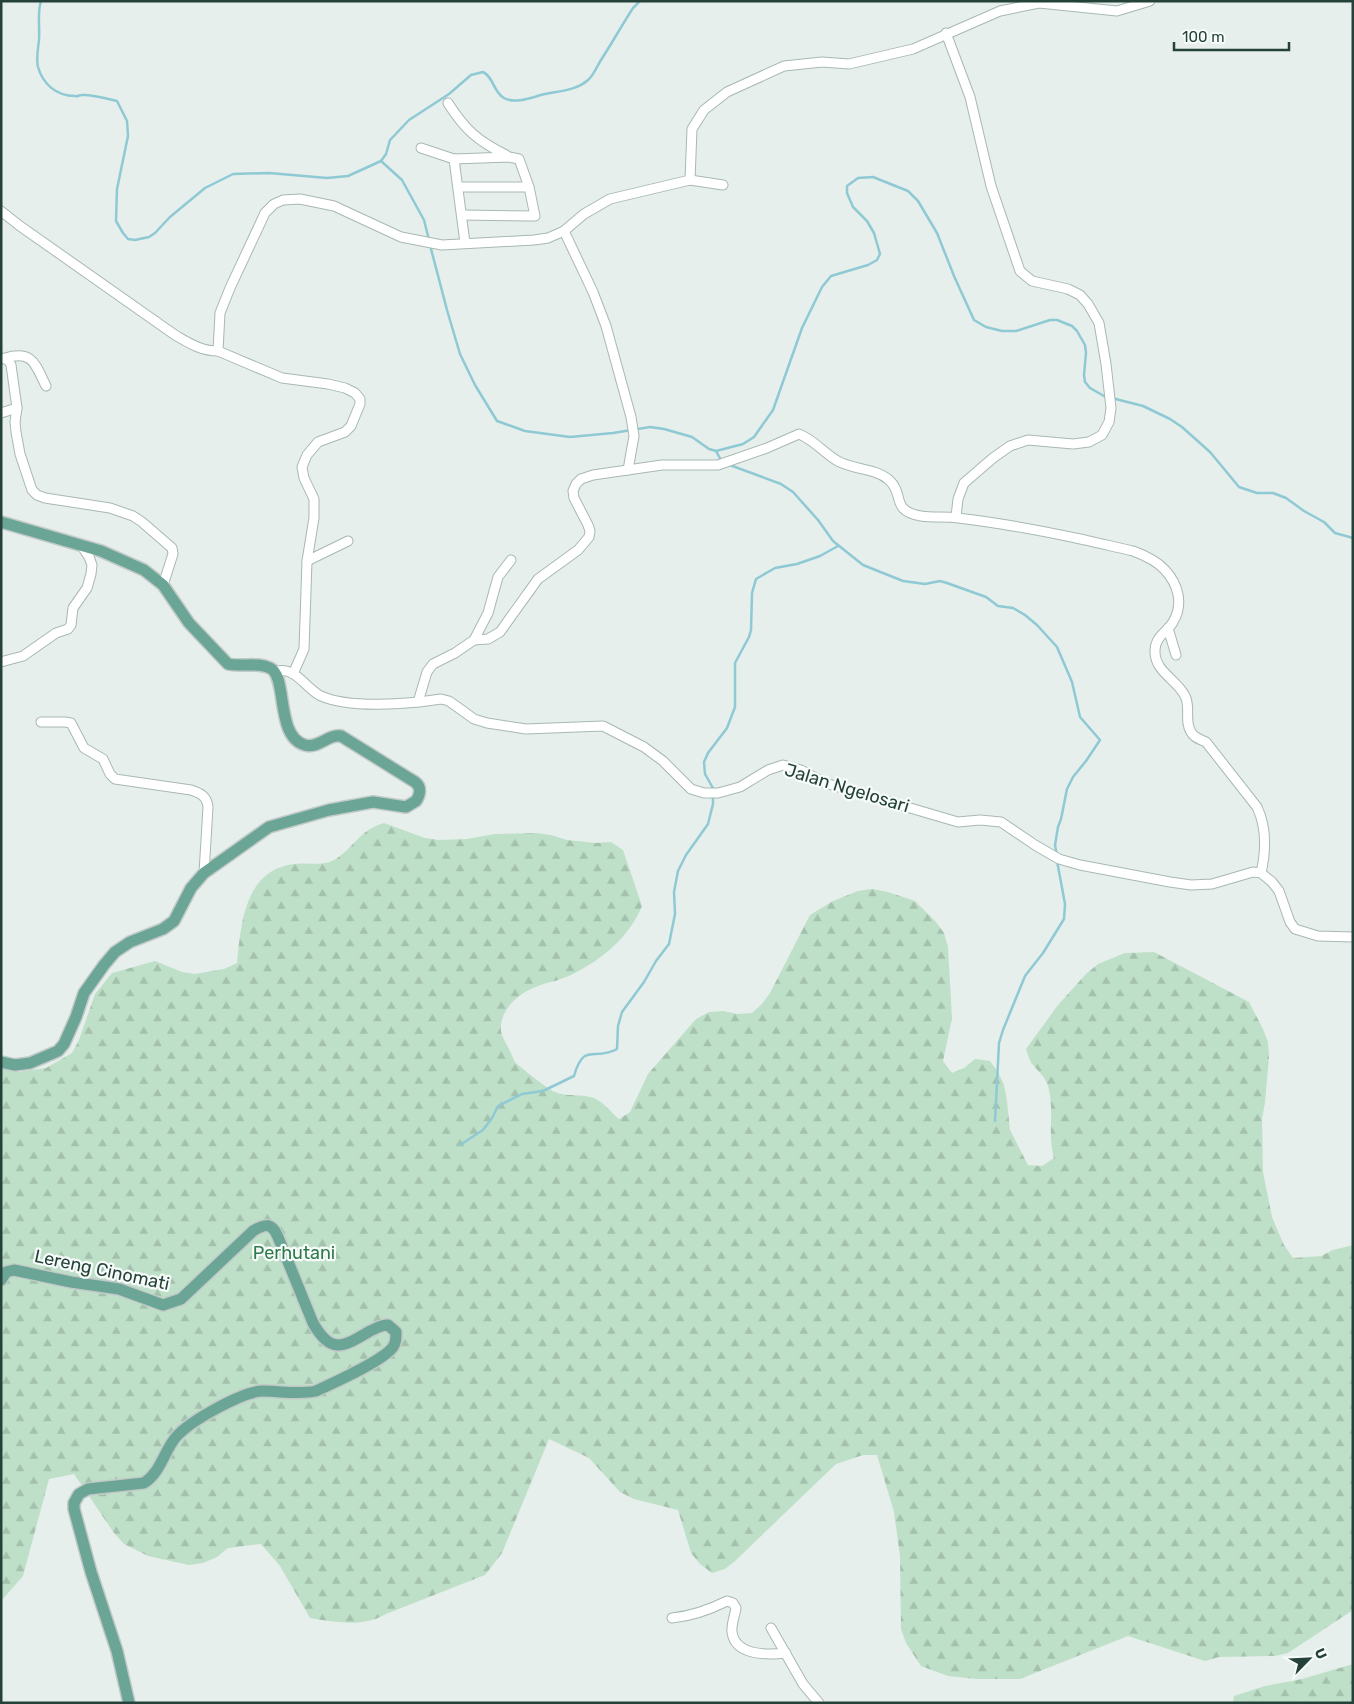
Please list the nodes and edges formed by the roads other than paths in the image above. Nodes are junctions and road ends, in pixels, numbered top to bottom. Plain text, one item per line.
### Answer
1 (1150, 1) edge
2 (946, 34) junction
3 (448, 103) dead end
4 (421, 148) dead end
5 (509, 156) junction
6 (454, 159) junction
7 (690, 180) junction
8 (723, 184) dead end
9 (529, 187) junction
10 (458, 188) junction
11 (1, 211) edge
12 (462, 215) junction
13 (564, 231) junction
14 (466, 243) junction
15 (218, 351) junction
16 (3, 358) edge
17 (46, 386) dead end
18 (17, 408) junction
19 (1, 413) edge
20 (628, 470) junction
21 (956, 517) junction
22 (1, 522) edge
23 (348, 542) dead end
24 (81, 545) junction
25 (511, 560) dead end
26 (308, 561) junction
27 (163, 585) junction
28 (1168, 628) junction
29 (474, 640) junction
30 (1176, 655) dead end
31 (1, 662) edge
32 (275, 672) junction
33 (293, 674) junction
34 (418, 702) junction
35 (41, 722) dead end
36 (204, 873) junction
37 (1261, 873) junction
38 (1353, 938) edge
39 (1, 1062) edge
40 (1, 1280) edge
41 (672, 1618) dead end
42 (771, 1628) dead end
43 (786, 1653) junction
44 (129, 1703) edge
45 (819, 1703) edge

1 - 2 street
2 - 7 street
2 - 21 street
3 - 5 street
4 - 6 street
5 - 6 street
5 - 9 street
6 - 10 street
7 - 8 street
7 - 13 street
9 - 10 street
9 - 12 street
10 - 12 street
11 - 15 street
12 - 14 street
13 - 14 street
13 - 20 street
14 - 15 street
15 - 26 street
16 - 17 street
16 - 18 street
18 - 19 street
18 - 27 street
20 - 21 street
20 - 29 street
21 - 28 street
22 - 24 main road
23 - 26 street
24 - 27 main road
24 - 31 street
25 - 29 street
26 - 33 street
27 - 32 main road
28 - 30 street
28 - 37 street
29 - 34 street
32 - 33 street
32 - 36 main road
33 - 34 street, Jalan Ngelosari
34 - 37 street, Jalan Ngelosari
35 - 36 street
36 - 39 main road
37 - 38 street
40 - 44 main road, Lereng Cinomati
41 - 43 street
42 - 43 street
43 - 45 street

